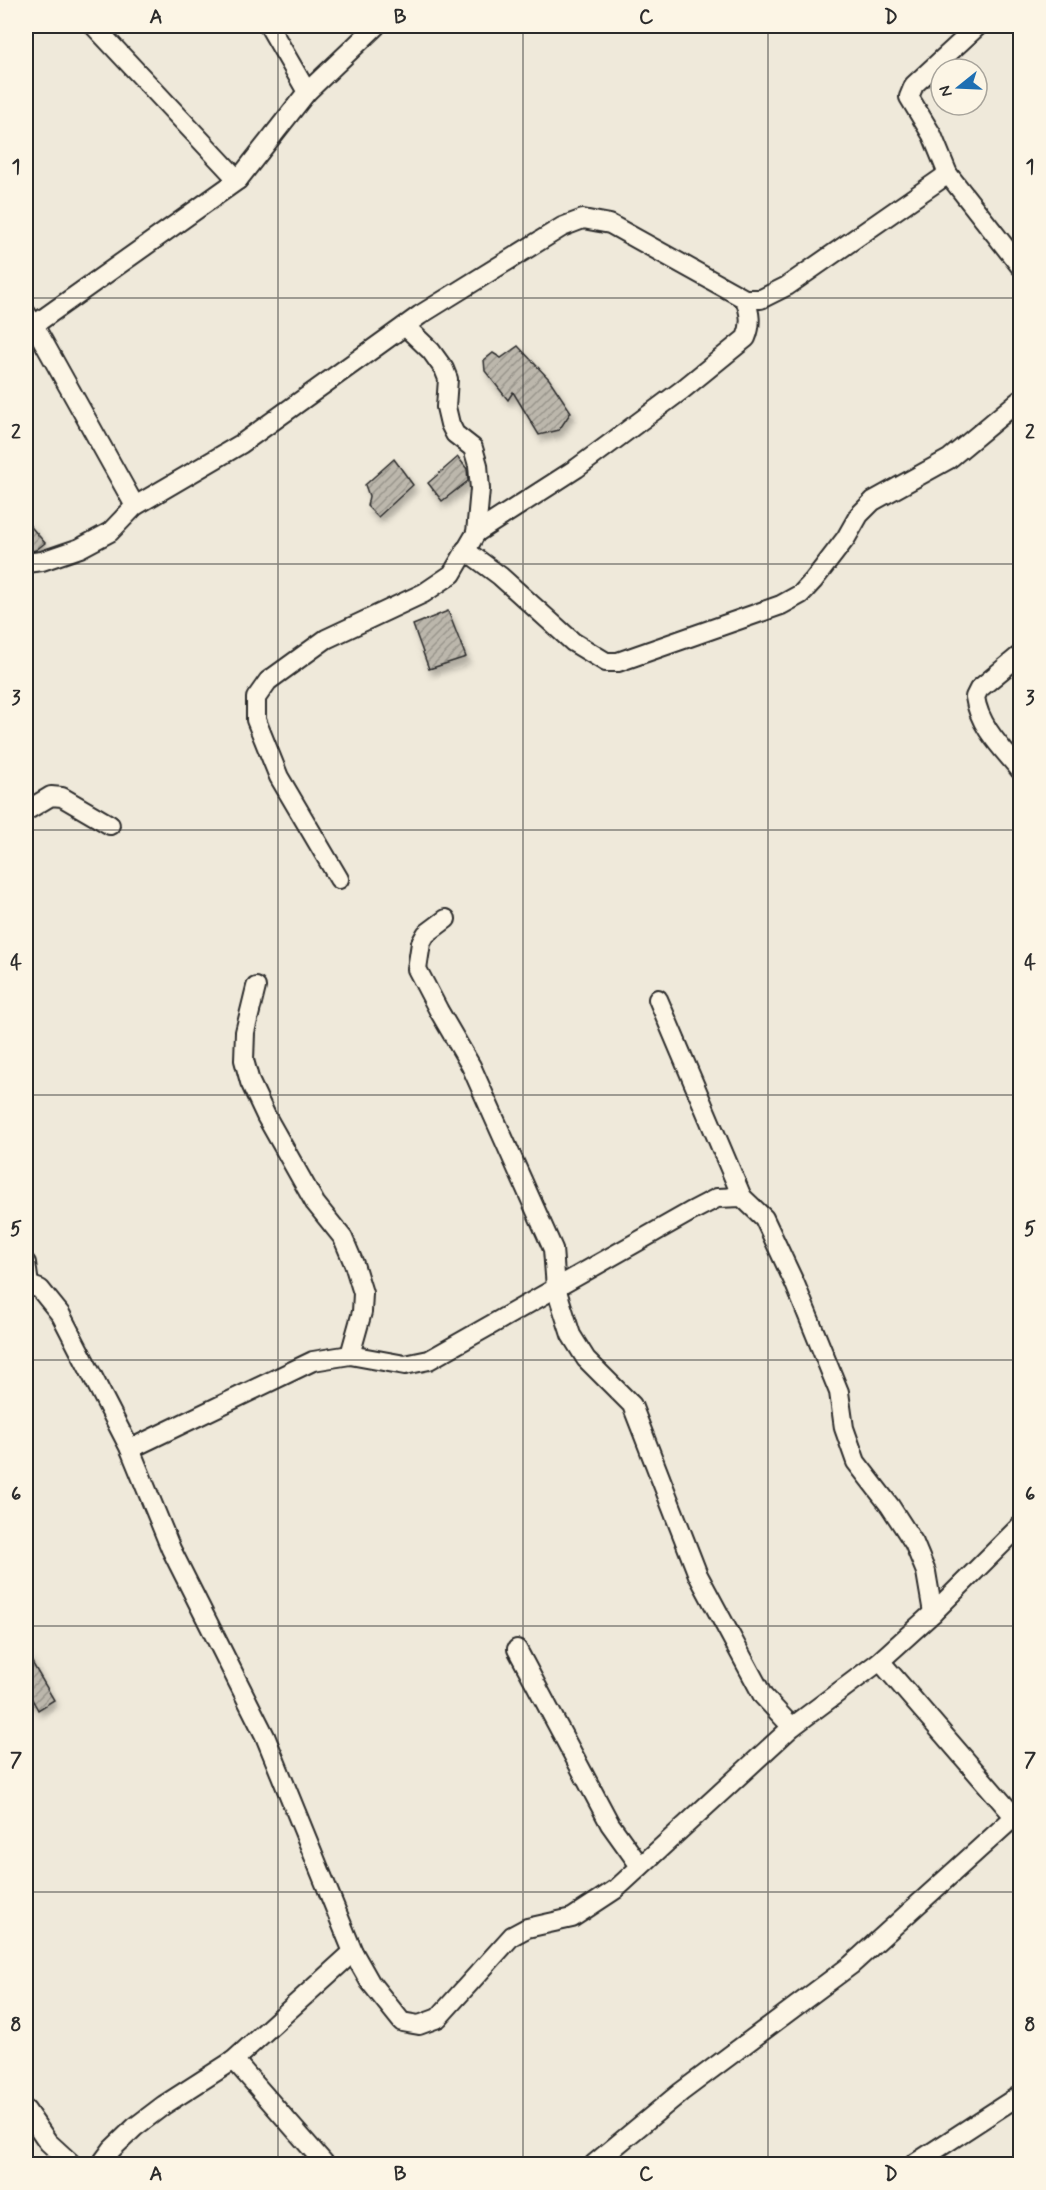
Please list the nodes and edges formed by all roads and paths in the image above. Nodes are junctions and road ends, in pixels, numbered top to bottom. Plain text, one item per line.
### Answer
1 (94, 26) edge
2 (269, 26) edge
3 (376, 26) edge
4 (978, 26) edge
5 (307, 92) junction
6 (948, 174) junction
7 (238, 180) junction
8 (1020, 266) edge
9 (745, 298) junction
10 (30, 319) edge
11 (405, 326) junction
12 (1020, 400) edge
13 (135, 506) junction
14 (476, 533) junction
15 (465, 550) junction
16 (26, 563) edge
17 (1020, 655) edge
18 (1020, 770) edge
19 (26, 811) edge
20 (110, 825) dead end
21 (339, 879) dead end
22 (446, 919) dead end
23 (255, 987) dead end
24 (658, 999) dead end
25 (742, 1197) junction
26 (26, 1263) edge
27 (27, 1285) edge
28 (556, 1288) junction
29 (350, 1355) junction
30 (130, 1449) junction
31 (1020, 1526) edge
32 (933, 1613) junction
33 (517, 1650) dead end
34 (880, 1661) junction
35 (792, 1727) junction
36 (1019, 1817) edge
37 (640, 1866) junction
38 (353, 1952) junction
39 (234, 2061) junction
40 (1020, 2095) edge
41 (26, 2110) edge
42 (72, 2164) edge
43 (101, 2164) edge
44 (325, 2164) edge
45 (594, 2164) edge
46 (914, 2164) edge

1 - 7 street
2 - 5 street
3 - 5 street
4 - 6 street
5 - 7 street
6 - 8 street
6 - 9 street
7 - 10 street
9 - 11 street
9 - 14 street
10 - 13 street
11 - 13 street
11 - 14 street
12 - 15 street
13 - 16 street
14 - 15 street
15 - 21 street
17 - 18 street
19 - 20 street
22 - 28 street
23 - 29 street
24 - 25 street
25 - 28 street
25 - 32 street
26 - 27 street
27 - 30 street
28 - 29 street
28 - 35 street
29 - 30 street
30 - 38 street
31 - 32 street
32 - 34 street
33 - 37 street
34 - 35 street
34 - 36 street
35 - 37 street
36 - 45 street
37 - 38 street
38 - 39 street
39 - 43 street
39 - 44 street
40 - 46 street
41 - 42 street

